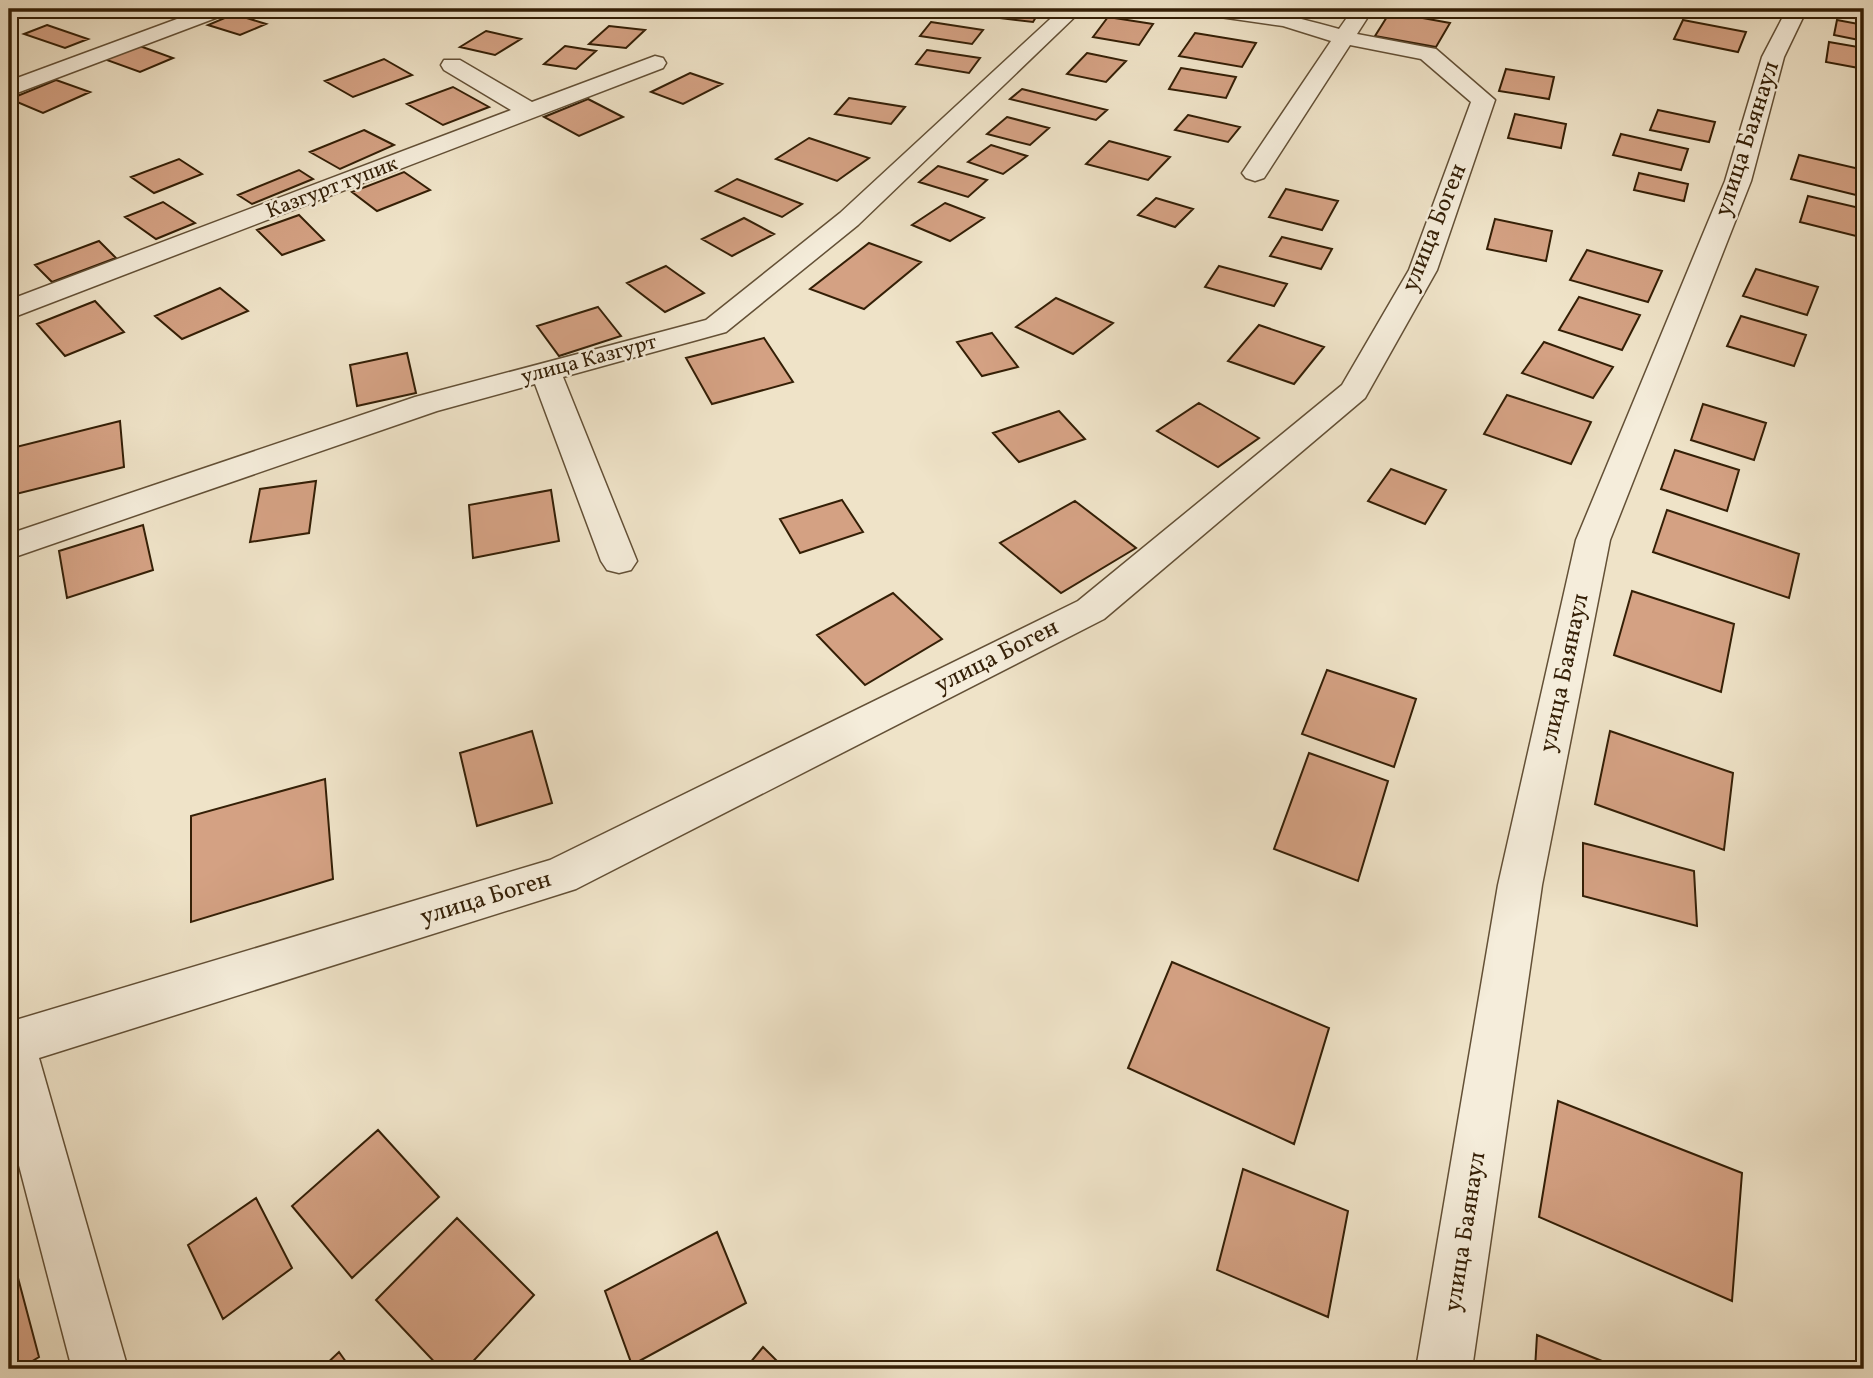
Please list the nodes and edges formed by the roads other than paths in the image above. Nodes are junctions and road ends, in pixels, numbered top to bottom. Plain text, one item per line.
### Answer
1 (222, 9) edge
2 (1073, 9) edge
3 (1206, 9) edge
4 (1797, 9) edge
5 (1354, 23) edge
6 (655, 63) dead end
7 (452, 65) dead end
8 (9, 89) edge
9 (530, 111) junction
10 (1255, 173) dead end
11 (9, 310) edge
12 (546, 372) junction
13 (9, 547) edge
14 (619, 561) dead end
15 (10, 1044) edge
16 (100, 1369) edge
17 (1444, 1369) edge

1 - 8 street
2 - 12 street, улица Казгурт
3 - 5 street, улица Боген
4 - 17 street, улица Баянаул
5 - 10 street
5 - 15 street, улица Боген
6 - 9 street, Казгурт тупик
7 - 9 street
9 - 11 street, Казгурт тупик
12 - 13 street, улица Казгурт
12 - 14 street
15 - 16 street

